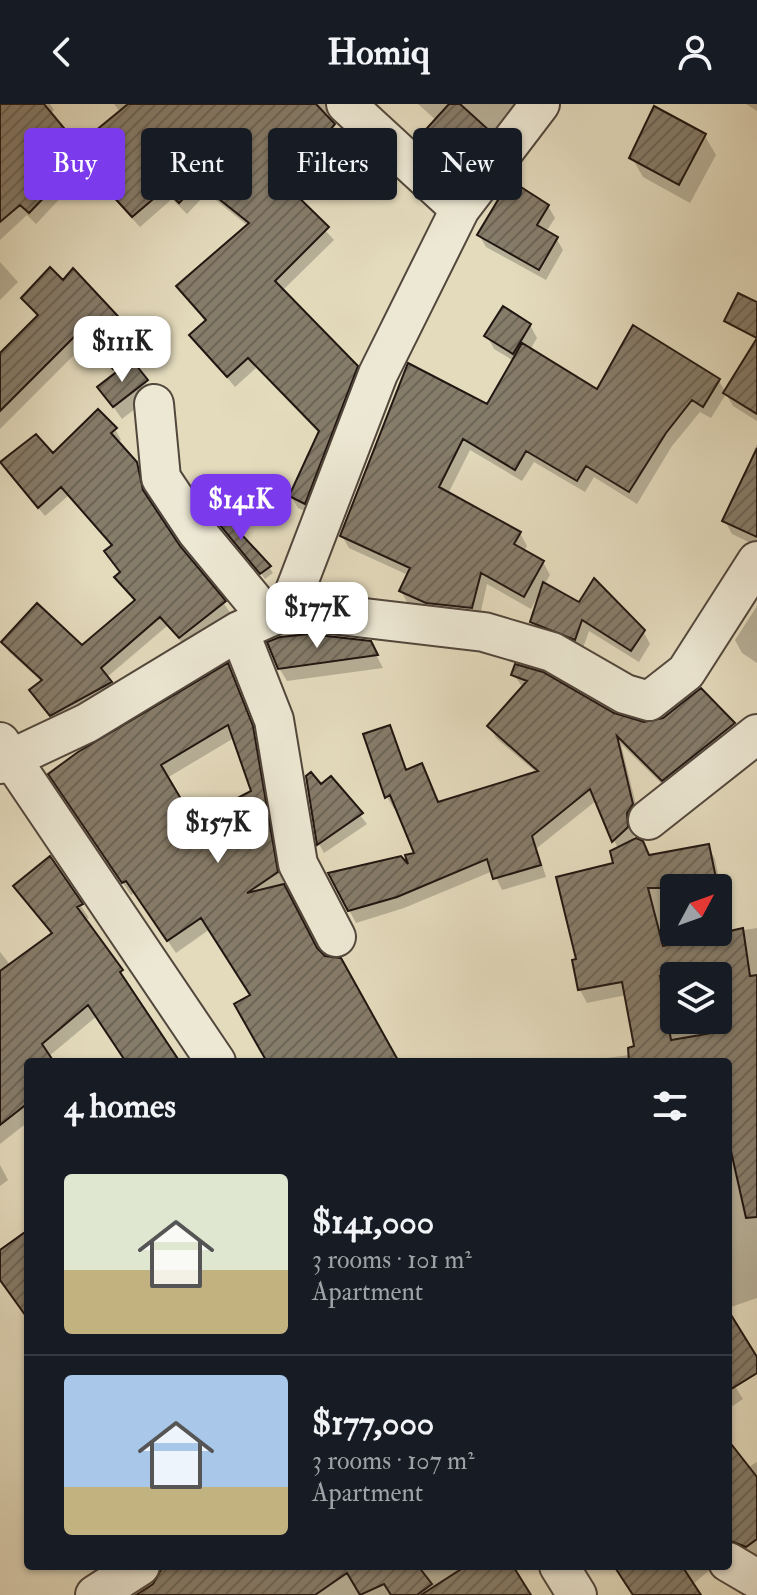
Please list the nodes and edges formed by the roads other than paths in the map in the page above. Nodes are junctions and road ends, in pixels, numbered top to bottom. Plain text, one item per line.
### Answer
1 (346, 104) edge
2 (540, 104) edge
3 (460, 209) junction
4 (154, 404) dead end
5 (757, 561) edge
6 (265, 620) junction
7 (757, 734) edge
8 (3, 754) edge
9 (648, 820) dead end
10 (336, 937) dead end
11 (213, 1058) edge
12 (732, 1564) edge
13 (134, 1570) edge
14 (561, 1570) edge
15 (757, 1579) edge
16 (95, 1595) edge
17 (577, 1595) edge

1 - 3 street
2 - 3 street
3 - 6 street
4 - 6 street
5 - 6 street
6 - 8 street
6 - 10 street
7 - 9 street
8 - 11 street
12 - 15 street
13 - 16 street
14 - 17 street

